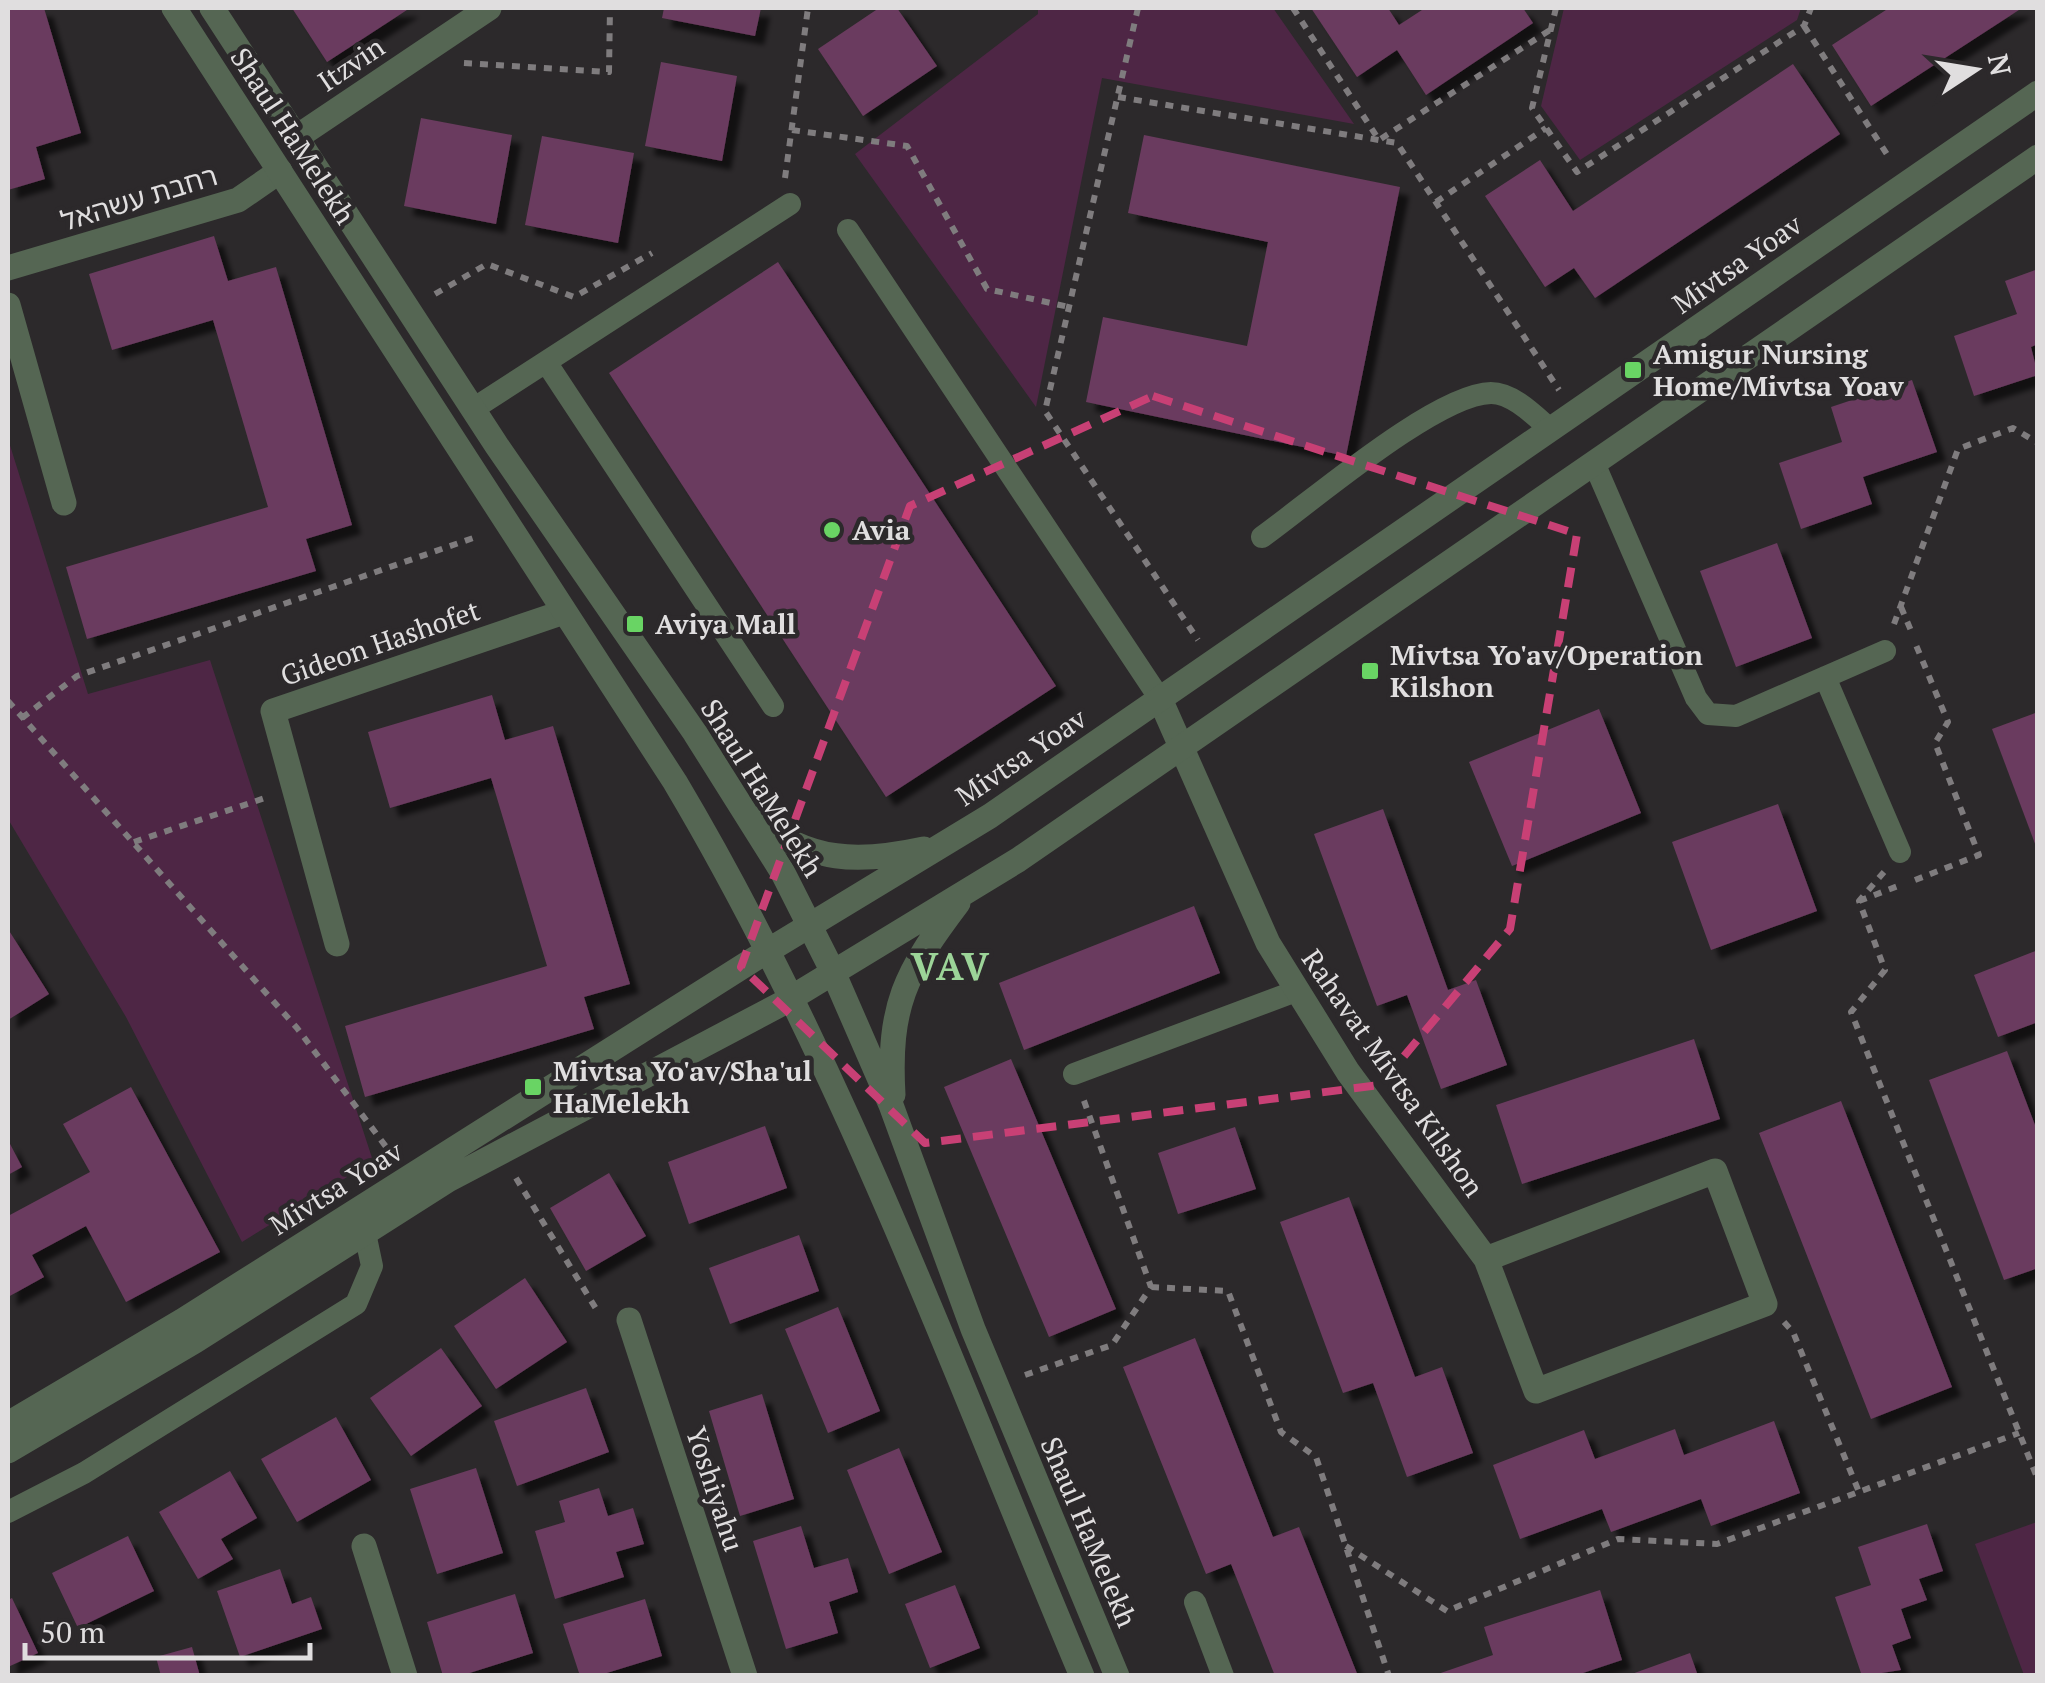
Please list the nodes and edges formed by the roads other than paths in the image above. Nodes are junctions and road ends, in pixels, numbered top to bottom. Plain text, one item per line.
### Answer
1 (174, 8) edge
2 (212, 8) edge
3 (489, 8) edge
4 (2038, 94) edge
5 (296, 137) junction
6 (2038, 157) edge
7 (280, 171) junction
8 (790, 204) dead end
9 (848, 230) dead end
10 (8, 268) edge
11 (8, 305) edge
12 (546, 362) junction
13 (472, 410) junction
14 (1550, 429) junction
15 (1594, 463) junction
16 (64, 504) dead end
17 (1262, 537) dead end
18 (564, 612) junction
19 (1885, 650) road end
20 (1825, 677) junction
21 (1160, 699) junction
22 (773, 706) dead end
23 (1180, 748) junction
24 (742, 807) junction
25 (944, 844) junction
26 (1900, 852) road end
27 (968, 892) junction
28 (810, 926) junction
29 (337, 944) dead end
30 (770, 949) junction
31 (834, 972) junction
32 (1296, 991) junction
33 (794, 997) junction
34 (1074, 1074) road end
35 (897, 1121) junction
36 (365, 1233) junction
37 (1486, 1259) junction
38 (629, 1320) road end
39 (8, 1424) edge
40 (8, 1451) edge
41 (8, 1512) edge
42 (364, 1546) dead end
43 (1195, 1602) dead end
44 (405, 1676) edge
45 (745, 1676) edge
46 (1082, 1676) edge
47 (1117, 1676) edge
48 (1223, 1676) edge

1 - 7 street, Shaul HaMelekh
2 - 5 street, Shaul HaMelekh
3 - 5 street, Itzvin
4 - 14 street, Mivtsa Yoav
5 - 13 street, Shaul HaMelekh
6 - 15 street, Mivtsa Yoav
7 - 10 street, רחבת עשהאל
7 - 18 street, Shaul HaMelekh
8 - 12 lane
9 - 21 lane
11 - 16 street
12 - 13 lane
12 - 22 lane
13 - 24 street, Shaul HaMelekh
14 - 17 lane
14 - 21 street, Mivtsa Yoav
15 - 20 lane
15 - 23 street, Mivtsa Yoav
18 - 29 street, Gideon Hashofet
18 - 30 street, Shaul HaMelekh
19 - 20 lane
20 - 26 lane
21 - 23 street, Rahavat Mivtsa Kilshon
21 - 25 street, Mivtsa Yoav
23 - 27 street, Mivtsa Yoav
23 - 32 street, Rahavat Mivtsa Kilshon
24 - 25 street
24 - 28 street, Shaul HaMelekh
25 - 28 street, Mivtsa Yoav
27 - 31 street, Mivtsa Yoav
27 - 35 street
28 - 30 street, Mivtsa Yoav
28 - 31 street, Shaul HaMelekh
30 - 33 street, Shaul HaMelekh
30 - 39 street, Mivtsa Yoav
31 - 33 street, Mivtsa Yoav
31 - 35 street, Shaul HaMelekh
32 - 34 lane
32 - 37 street, Rahavat Mivtsa Kilshon
33 - 36 street, Mivtsa Yoav
33 - 46 street, Shaul HaMelekh
35 - 47 street, Shaul HaMelekh
36 - 40 street, Mivtsa Yoav
36 - 41 lane
37 - 37 street, Rahavat Mivtsa Kilshon
38 - 45 street, Yoshiyahu
42 - 44 street
43 - 48 lane

